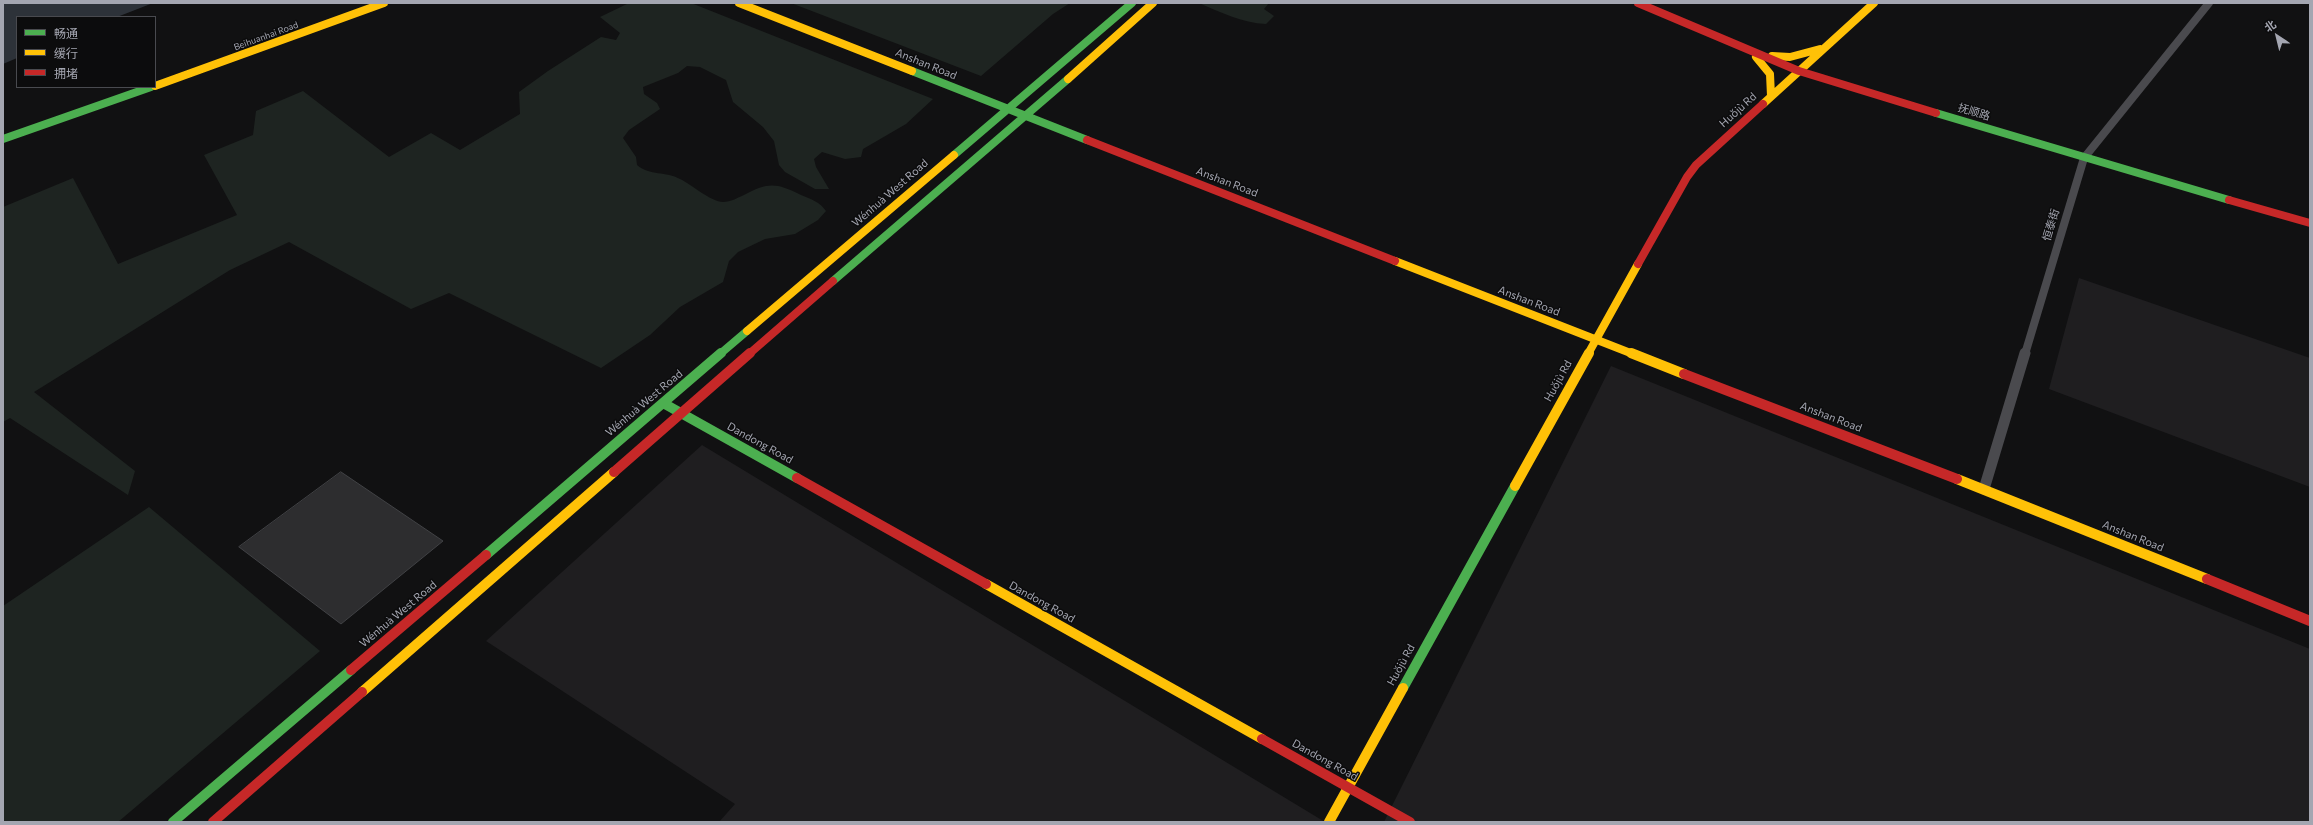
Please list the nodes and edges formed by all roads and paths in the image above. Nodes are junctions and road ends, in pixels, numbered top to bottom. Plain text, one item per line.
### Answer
1 (384, 3) edge
2 (739, 3) edge
3 (1132, 3) edge
4 (1153, 3) edge
5 (1638, 3) edge
6 (1874, 3) edge
7 (2209, 3) edge
8 (1827, 46) junction
9 (1744, 49) junction
10 (1798, 71) junction
11 (156, 86) edge
12 (148, 88) edge
13 (1771, 96) junction
14 (1006, 109) junction
15 (1026, 116) junction
16 (3, 139) edge
17 (2084, 158) junction
18 (2310, 223) edge
19 (1595, 340) junction
20 (663, 403) junction
21 (682, 413) junction
22 (1984, 489) junction
23 (2310, 621) edge
24 (1348, 787) junction
25 (174, 820) edge
26 (213, 822) edge
27 (1329, 822) edge
28 (1410, 822) edge

1 - 11 main road, Beihuanhai Road
2 - 14 main road, Anshan Road
3 - 14 main road, Wénhuà West Road
4 - 15 main road
5 - 9 main road, 抚顺路
6 - 8 main road, Huǒjù Rd
7 - 17 street, 恒泰街
8 - 9 main road
8 - 10 main road, Huǒjù Rd
9 - 10 main road, 抚顺路
9 - 13 main road
10 - 13 main road, Huǒjù Rd
10 - 17 main road, 抚顺路
12 - 16 main road
13 - 19 main road, Huǒjù Rd
14 - 15 main road, Anshan Road
14 - 20 main road, Wénhuà West Road
15 - 19 main road, Anshan Road
15 - 21 main road
17 - 18 main road, 抚顺路
17 - 22 street, 恒泰街
19 - 22 main road, Anshan Road
19 - 24 main road, Huǒjù Rd
20 - 21 main road, Dandong Road
20 - 25 main road, Wénhuà West Road
21 - 24 main road, Dandong Road
21 - 26 main road
22 - 23 main road, Anshan Road
24 - 27 main road, Huǒjù Rd
24 - 28 main road, Dandong Road

